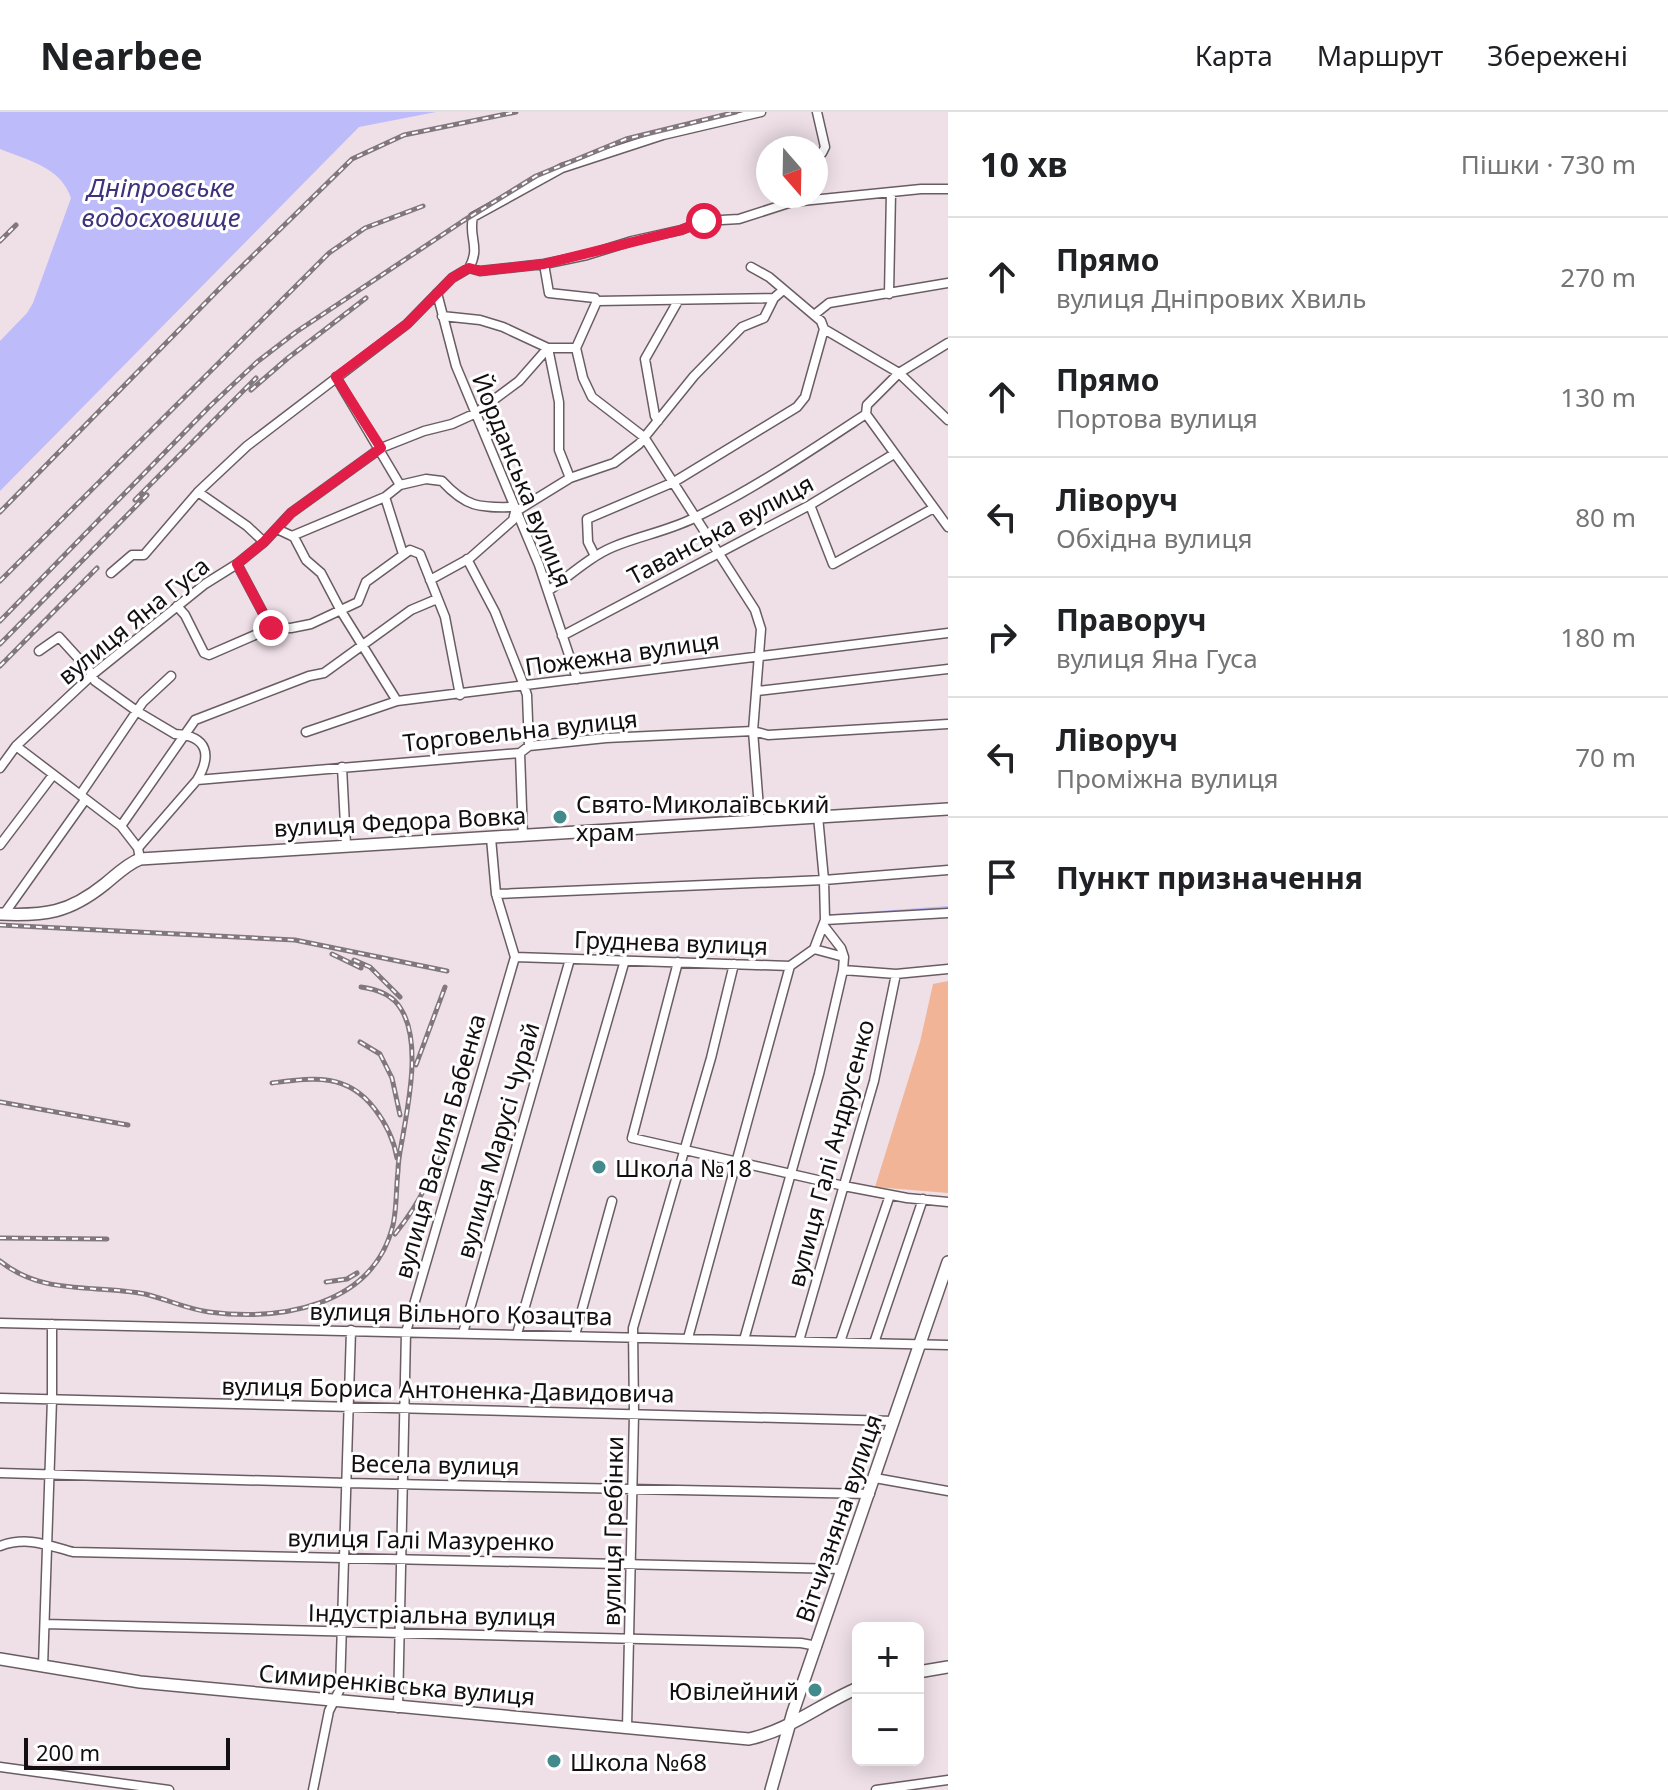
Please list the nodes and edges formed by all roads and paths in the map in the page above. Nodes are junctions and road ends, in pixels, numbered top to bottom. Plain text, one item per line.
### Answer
1 (761, 112) edge
2 (817, 112) edge
3 (822, 136) edge
4 (948, 189) edge
5 (891, 192) junction
6 (828, 196) edge
7 (768, 208) edge
8 (544, 264) junction
9 (751, 267) dead end
10 (469, 268) junction
11 (948, 283) edge
12 (782, 291) junction
13 (437, 293) junction
14 (889, 294) junction
15 (774, 298) junction
16 (597, 301) junction
17 (678, 301) junction
18 (814, 315) junction
19 (442, 316) junction
20 (824, 329) junction
21 (948, 343) edge
22 (548, 348) junction
23 (576, 348) junction
24 (899, 373) junction
25 (336, 377) junction
26 (476, 413) junction
27 (866, 414) junction
28 (947, 417) edge
29 (658, 421) junction
30 (644, 437) junction
31 (381, 448) junction
32 (894, 454) junction
33 (570, 478) junction
34 (674, 482) junction
35 (400, 485) junction
36 (198, 492) junction
37 (385, 497) junction
38 (810, 505) junction
39 (514, 509) junction
40 (932, 509) junction
41 (696, 517) junction
42 (948, 527) edge
43 (277, 529) junction
44 (292, 536) junction
45 (264, 542) junction
46 (403, 554) junction
47 (719, 554) junction
48 (595, 556) junction
49 (467, 559) junction
50 (237, 564) junction
51 (111, 573) dead end
52 (430, 580) junction
53 (548, 591) junction
54 (437, 599) junction
55 (177, 606) junction
56 (341, 611) junction
57 (271, 628) junction
58 (948, 633) edge
59 (562, 636) junction
60 (363, 646) junction
61 (39, 651) dead end
62 (760, 654) junction
63 (948, 669) edge
64 (92, 675) junction
65 (171, 676) dead end
66 (577, 679) junction
67 (524, 687) junction
68 (757, 691) junction
69 (460, 695) junction
70 (397, 701) junction
71 (138, 712) junction
72 (948, 724) edge
73 (753, 731) junction
74 (306, 732) dead end
75 (184, 735) junction
76 (16, 746) junction
77 (529, 746) junction
78 (520, 753) junction
79 (342, 767) junction
80 (0, 768) edge
81 (53, 775) junction
82 (197, 780) junction
83 (82, 798) junction
84 (948, 809) edge
85 (818, 816) junction
86 (760, 821) junction
87 (121, 826) junction
88 (523, 836) junction
89 (491, 838) junction
90 (0, 845) edge
91 (346, 845) junction
92 (139, 853) junction
93 (948, 870) edge
94 (824, 880) junction
95 (496, 894) junction
96 (948, 913) edge
97 (2, 914) edge
98 (824, 923) junction
99 (814, 949) junction
100 (515, 957) junction
101 (844, 957) junction
102 (570, 959) junction
103 (625, 960) junction
104 (678, 962) junction
105 (734, 964) junction
106 (790, 966) junction
107 (948, 969) edge
108 (843, 970) junction
109 (896, 974) junction
110 (685, 1151) junction
111 (737, 1162) junction
112 (792, 1174) junction
113 (844, 1186) junction
114 (890, 1195) junction
115 (923, 1199) junction
116 (612, 1201) dead end
117 (948, 1202) edge
118 (948, 1262) edge
119 (0, 1323) edge
120 (52, 1324) junction
121 (351, 1330) junction
122 (406, 1332) junction
123 (463, 1333) junction
124 (517, 1334) junction
125 (575, 1335) junction
126 (634, 1337) junction
127 (688, 1338) junction
128 (744, 1340) junction
129 (799, 1341) junction
130 (840, 1342) junction
131 (874, 1343) junction
132 (921, 1344) junction
133 (948, 1345) edge
134 (0, 1398) edge
135 (52, 1399) junction
136 (350, 1407) junction
137 (404, 1408) junction
138 (634, 1414) junction
139 (894, 1421) junction
140 (0, 1473) edge
141 (49, 1474) junction
142 (875, 1478) junction
143 (347, 1483) junction
144 (402, 1485) junction
145 (632, 1489) junction
146 (948, 1491) edge
147 (870, 1494) junction
148 (47, 1545) junction
149 (0, 1546) edge
150 (345, 1558) junction
151 (400, 1558) junction
152 (631, 1564) junction
153 (843, 1569) junction
154 (45, 1624) junction
155 (343, 1632) junction
156 (399, 1633) junction
157 (630, 1638) junction
158 (817, 1646) junction
159 (0, 1659) edge
160 (43, 1667) junction
161 (948, 1667) edge
162 (924, 1671) edge
163 (852, 1691) edge
164 (333, 1701) junction
165 (398, 1708) junction
166 (789, 1726) junction
167 (627, 1728) junction
168 (0, 1767) edge
169 (948, 1780) edge
170 (169, 1790) edge
171 (313, 1790) edge
172 (771, 1790) edge
173 (876, 1790) edge

1 - 10 street
2 - 3 street
4 - 5 street
5 - 6 street
5 - 14 street
7 - 8 street
8 - 10 street
8 - 16 street
9 - 12 street
10 - 13 street
11 - 14 street
12 - 15 street
12 - 18 street
13 - 19 street, Йорданська вулиця
13 - 25 street
14 - 18 street
15 - 17 street
15 - 29 street
16 - 17 street
16 - 23 street
17 - 29 street
18 - 20 street
19 - 22 street
19 - 26 street, Йорданська вулиця
20 - 24 street
20 - 34 street
21 - 24 street
22 - 23 street
22 - 26 street, вулиця Яна Гуса
22 - 33 street
23 - 30 street
24 - 27 street
24 - 28 street
25 - 31 street
25 - 36 street
26 - 31 street, вулиця Яна Гуса
26 - 39 street, Йорданська вулиця
27 - 32 street
27 - 41 street
29 - 30 street
30 - 33 street
30 - 34 street
31 - 35 street
31 - 43 street, вулиця Яна Гуса
32 - 38 street, Таванська вулиця
32 - 40 street
33 - 39 street
34 - 41 street
34 - 48 street
35 - 37 street
35 - 39 street
36 - 45 street
36 - 51 street
37 - 44 street
37 - 46 street
38 - 40 street
38 - 47 street, Таванська вулиця
39 - 49 street
39 - 53 street, Йорданська вулиця
40 - 42 street
41 - 47 street
41 - 48 street
43 - 44 street
43 - 45 street, вулиця Яна Гуса
44 - 56 street
45 - 50 street, вулиця Яна Гуса
46 - 52 street
46 - 56 street
47 - 59 street, Таванська вулиця
47 - 62 street
48 - 53 street
49 - 52 street
49 - 67 street
50 - 55 street, вулиця Яна Гуса
50 - 57 street
52 - 54 street
53 - 59 street, Йорданська вулиця
54 - 60 street
54 - 69 street
55 - 57 street
55 - 64 street, вулиця Яна Гуса
56 - 57 street
56 - 60 street
58 - 62 street, Пожежна вулиця
59 - 66 street, Йорданська вулиця
60 - 70 street
60 - 75 street
61 - 64 street
62 - 66 street, Пожежна вулиця
62 - 68 street
63 - 68 street
64 - 71 street
64 - 76 street, вулиця Яна Гуса
65 - 71 street
66 - 67 street, Пожежна вулиця
67 - 69 street, Пожежна вулиця
67 - 77 street
68 - 73 street
69 - 70 street, Пожежна вулиця
70 - 74 street, Пожежна вулиця
71 - 75 street
71 - 83 street
72 - 73 street, Торговельна вулиця
73 - 77 street, Торговельна вулиця
73 - 86 street
75 - 82 street
75 - 87 street
76 - 80 street, вулиця Яна Гуса
76 - 81 street
77 - 78 street, Торговельна вулиця
78 - 79 street, Торговельна вулиця
78 - 88 street
79 - 82 street, Торговельна вулиця
79 - 91 street
81 - 83 street
81 - 90 street
82 - 92 street
83 - 87 street
83 - 97 street
84 - 85 street, вулиця Федора Вовка
85 - 86 street, вулиця Федора Вовка
85 - 94 street
86 - 88 street, вулиця Федора Вовка
87 - 92 street
88 - 89 street, вулиця Федора Вовка
89 - 91 street, вулиця Федора Вовка
89 - 95 street
91 - 92 street, вулиця Федора Вовка
92 - 97 street
93 - 94 street
94 - 95 street
94 - 98 street
95 - 100 street
96 - 98 street
98 - 99 street
98 - 101 street
99 - 101 street
99 - 106 street, Груднева вулиця
100 - 102 street, Груднева вулиця
100 - 122 street, вулиця Василя Бабенка
101 - 108 street
102 - 103 street, Груднева вулиця
102 - 123 street, вулиця Марусі Чурай
103 - 104 street, Груднева вулиця
103 - 124 street
104 - 105 street, Груднева вулиця
104 - 110 street
105 - 106 street, Груднева вулиця
105 - 110 street, вулиця Гребінки
106 - 111 street
107 - 109 street
108 - 109 street
108 - 112 street
109 - 113 street, вулиця Галі Андрусенко
110 - 111 street
110 - 126 street, вулиця Гребінки
111 - 112 street
111 - 127 street
112 - 113 street
112 - 128 street
113 - 114 street
113 - 129 street, вулиця Галі Андрусенко
114 - 115 street
114 - 130 street
115 - 117 street
115 - 131 street
116 - 125 street
118 - 132 street, Вітчизняна вулиця
119 - 120 street, вулиця Вільного Козацтва
120 - 121 street, вулиця Вільного Козацтва
120 - 135 street
121 - 122 street, вулиця Вільного Козацтва
121 - 136 street
122 - 123 street, вулиця Вільного Козацтва
122 - 137 street, вулиця Василя Бабенка
123 - 124 street, вулиця Вільного Козацтва
124 - 125 street, вулиця Вільного Козацтва
125 - 126 street, вулиця Вільного Козацтва
126 - 127 street, вулиця Вільного Козацтва
126 - 138 street, вулиця Гребінки
127 - 128 street, вулиця Вільного Козацтва
128 - 129 street, вулиця Вільного Козацтва
129 - 130 street, вулиця Вільного Козацтва
130 - 131 street, вулиця Вільного Козацтва
131 - 132 street, вулиця Вільного Козацтва
132 - 133 street, вулиця Вільного Козацтва
132 - 139 street, Вітчизняна вулиця
134 - 135 street, вулиця Бориса Антоненка-Давидовича
135 - 136 street, вулиця Бориса Антоненка-Давидовича
135 - 141 street
136 - 137 street, вулиця Бориса Антоненка-Давидовича
136 - 143 street
137 - 138 street, вулиця Бориса Антоненка-Давидовича
137 - 144 street, вулиця Василя Бабенка
138 - 139 street, вулиця Бориса Антоненка-Давидовича
138 - 145 street, вулиця Гребінки
139 - 142 street, Вітчизняна вулиця
140 - 141 street, Весела вулиця
141 - 143 street, Весела вулиця
141 - 148 street
142 - 146 street
142 - 147 street, Вітчизняна вулиця
143 - 144 street, Весела вулиця
143 - 150 street
144 - 145 street, Весела вулиця
144 - 151 street, вулиця Василя Бабенка
145 - 147 street, Весела вулиця
145 - 152 street, вулиця Гребінки
147 - 153 street, Вітчизняна вулиця
148 - 149 street, вулиця Галі Мазуренко
148 - 150 street, вулиця Галі Мазуренко
148 - 154 street
150 - 151 street, вулиця Галі Мазуренко
150 - 155 street
151 - 152 street, вулиця Галі Мазуренко
151 - 156 street, вулиця Василя Бабенка
152 - 153 street, вулиця Галі Мазуренко
152 - 157 street, вулиця Гребінки
153 - 158 street, Вітчизняна вулиця
154 - 155 street, Індустріальна вулиця
154 - 160 street
155 - 156 street, Індустріальна вулиця
155 - 164 street
156 - 157 street, Індустріальна вулиця
156 - 165 street, вулиця Василя Бабенка
157 - 158 street, Індустріальна вулиця
157 - 167 street, вулиця Гребінки
158 - 166 street, Вітчизняна вулиця
159 - 160 street, Симиренківська вулиця
160 - 164 street, Симиренківська вулиця
161 - 162 street
163 - 166 street, Симиренківська вулиця
164 - 165 street, Симиренківська вулиця
164 - 171 street
165 - 167 street, Симиренківська вулиця
166 - 167 street, Симиренківська вулиця
166 - 172 street, Вітчизняна вулиця
168 - 170 street
169 - 173 street

